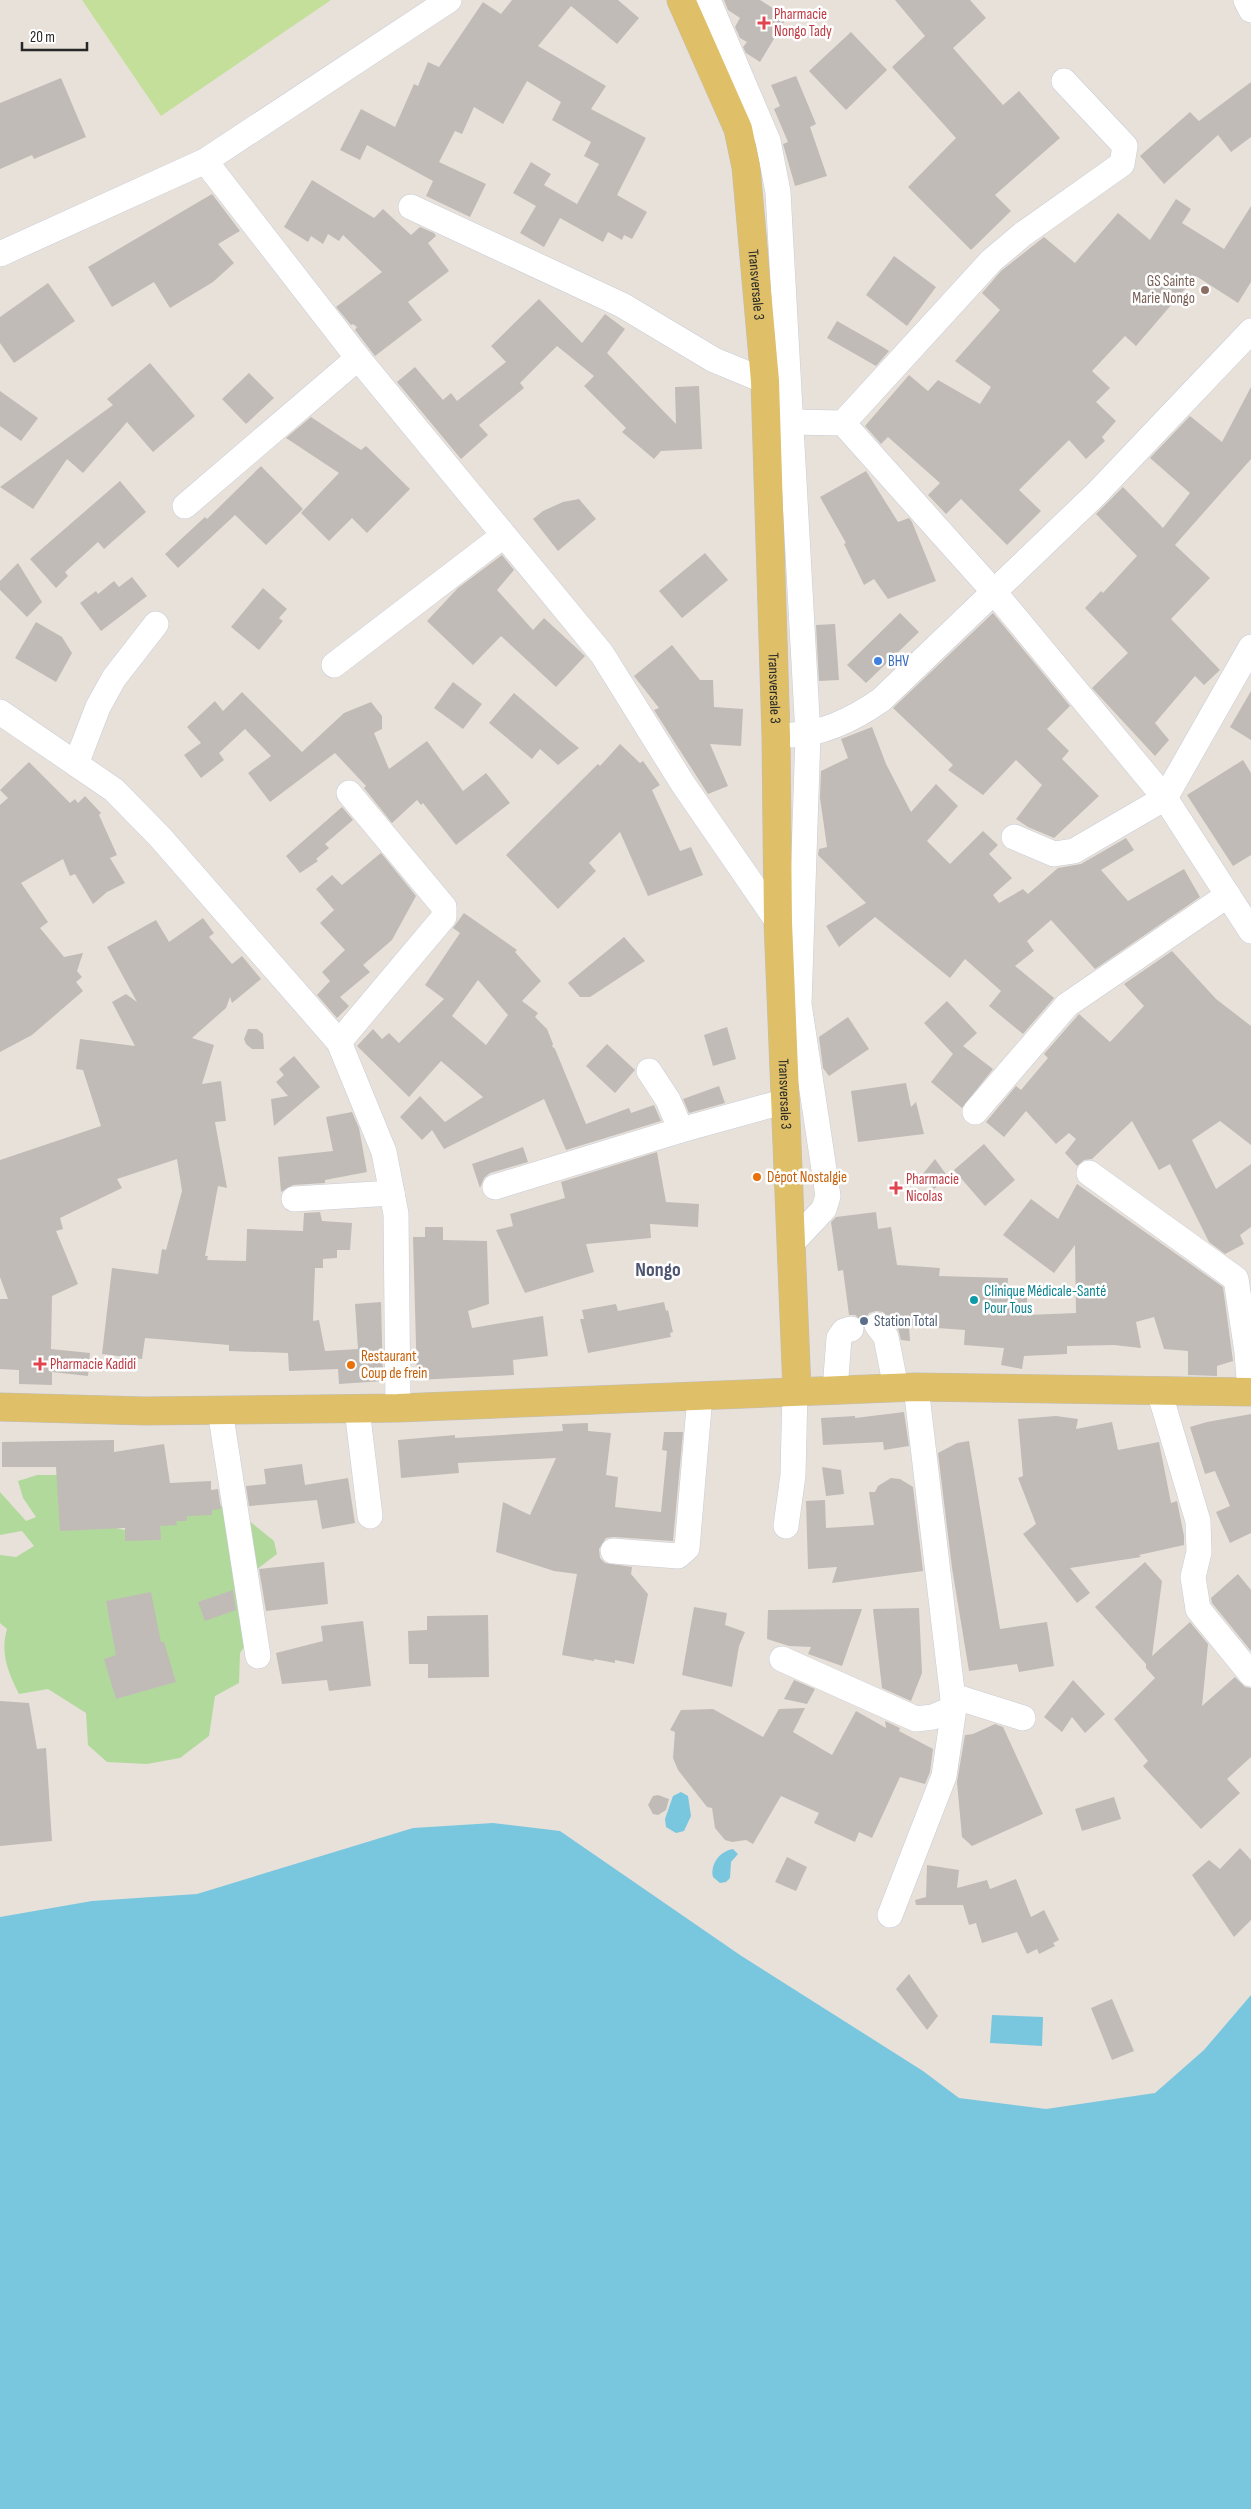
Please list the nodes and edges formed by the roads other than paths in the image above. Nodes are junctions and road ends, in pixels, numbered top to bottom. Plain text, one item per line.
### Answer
1 (449, 0) edge
2 (681, 0) edge
3 (708, 0) edge
4 (1246, 0) edge
5 (1251, 10) edge
6 (1064, 81) dead end
7 (204, 161) junction
8 (411, 207) dead end
9 (0, 254) edge
10 (1251, 331) edge
11 (358, 358) junction
12 (765, 381) junction
13 (790, 422) junction
14 (843, 423) junction
15 (185, 506) dead end
16 (504, 535) junction
17 (995, 593) junction
18 (156, 624) dead end
19 (1251, 647) edge
20 (334, 665) dead end
21 (0, 712) edge
22 (808, 735) junction
23 (776, 736) junction
24 (76, 764) junction
25 (349, 793) dead end
26 (1165, 798) junction
27 (1014, 837) dead end
28 (1228, 895) junction
29 (778, 922) junction
30 (1251, 931) edge
31 (340, 1042) junction
32 (649, 1071) dead end
33 (786, 1101) junction
34 (974, 1112) dead end
35 (681, 1130) junction
36 (1089, 1172) dead end
37 (495, 1187) dead end
38 (392, 1193) junction
39 (294, 1198) dead end
40 (790, 1245) junction
41 (877, 1325) dead end
42 (851, 1329) dead end
43 (906, 1387) junction
44 (835, 1390) junction
45 (796, 1391) junction
46 (1159, 1391) junction
47 (1251, 1392) edge
48 (700, 1396) junction
49 (0, 1407) edge
50 (398, 1408) junction
51 (358, 1409) junction
52 (220, 1410) junction
53 (370, 1516) dead end
54 (786, 1526) dead end
55 (614, 1551) dead end
56 (258, 1656) dead end
57 (782, 1659) dead end
58 (1251, 1674) edge
59 (954, 1702) junction
60 (1023, 1718) dead end
61 (890, 1914) dead end

1 - 7 street
2 - 12 main road, Transversale 3
3 - 13 street
4 - 5 street
6 - 14 street
7 - 9 street
7 - 11 street
8 - 12 street
10 - 17 street
11 - 15 street
11 - 16 street
12 - 23 main road, Transversale 3
13 - 14 street
13 - 22 street
14 - 17 street
16 - 20 street
16 - 29 street
17 - 22 street
17 - 26 street
18 - 24 street
19 - 26 street
21 - 24 street
22 - 23 street
22 - 40 street
23 - 29 main road, Transversale 3
24 - 31 street
25 - 31 street
26 - 27 street
26 - 28 street
28 - 30 street
28 - 34 street
29 - 33 main road, Transversale 3
31 - 38 street
32 - 35 street
33 - 35 street
33 - 40 main road, Transversale 3
35 - 37 street
36 - 47 street
38 - 39 street
38 - 50 street
40 - 45 main road, Transversale 3
41 - 43 street
42 - 44 street
43 - 44 main road
43 - 46 main road
43 - 59 street
44 - 45 main road
45 - 48 main road
45 - 54 street
46 - 47 main road
46 - 58 street
48 - 50 main road
48 - 55 street
49 - 52 main road
50 - 51 main road
51 - 52 main road
51 - 53 street
52 - 56 street
57 - 59 street
59 - 60 street
59 - 61 street

